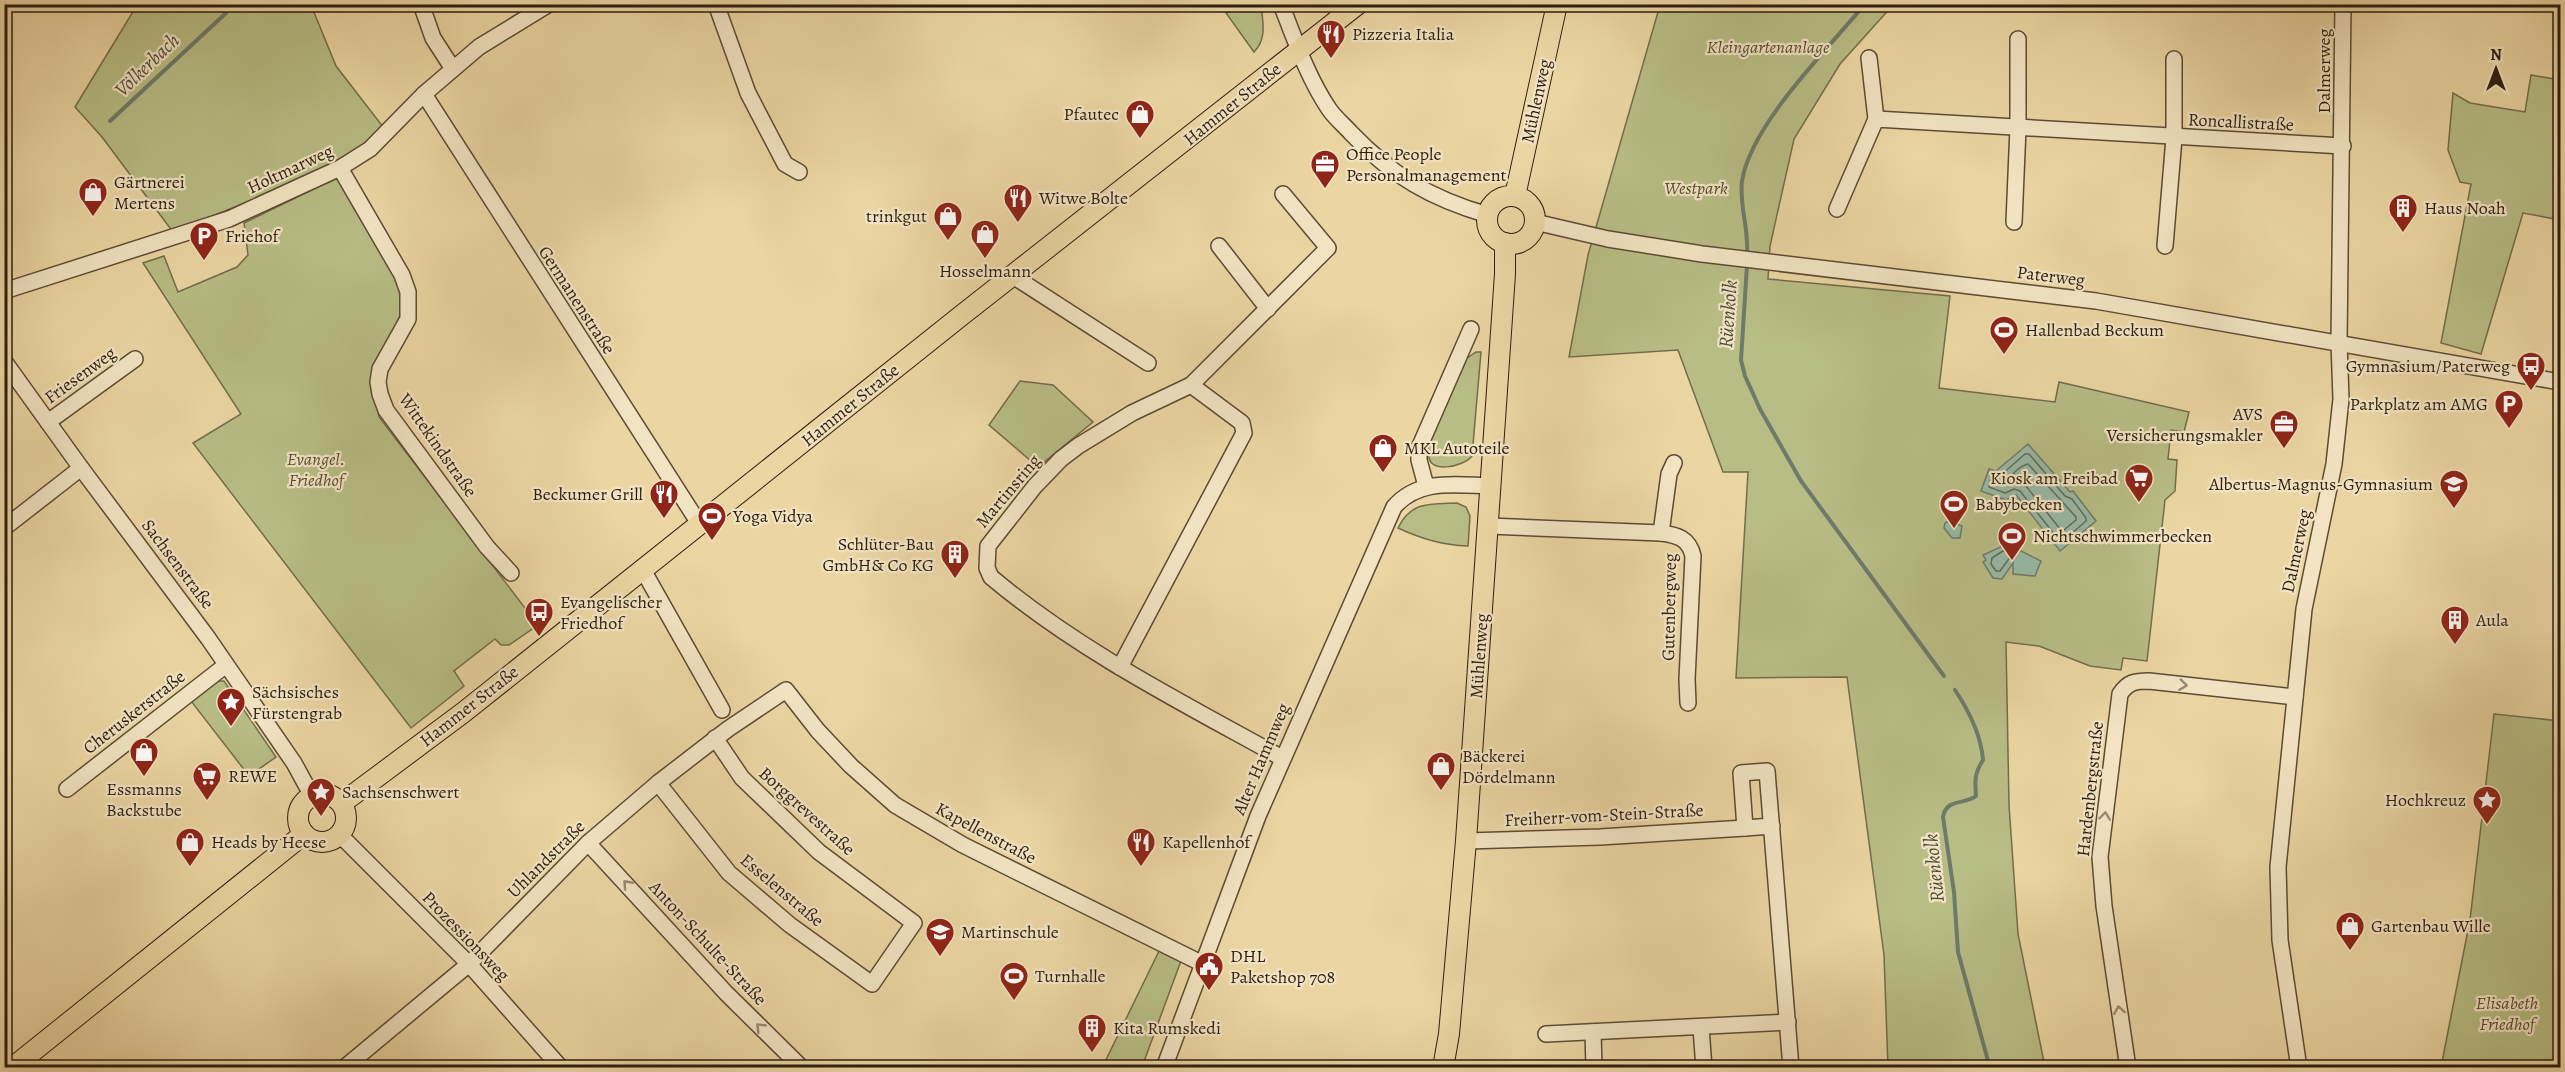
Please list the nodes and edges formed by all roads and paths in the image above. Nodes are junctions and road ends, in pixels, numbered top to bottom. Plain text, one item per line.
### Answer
1 (421, 4) edge
2 (549, 4) edge
3 (716, 4) edge
4 (1281, 4) edge
5 (1358, 4) edge
6 (1557, 4) edge
7 (2343, 4) edge
8 (2018, 39) dead end
9 (1299, 50) junction
10 (1869, 58) dead end
11 (2174, 59) dead end
12 (453, 69) junction
13 (424, 94) junction
14 (1876, 119) junction
15 (2019, 128) junction
16 (2174, 138) junction
17 (2343, 146) junction
18 (340, 168) junction
19 (800, 172) dead end
20 (1283, 194) dead end
21 (1515, 196) junction
22 (1837, 209) dead end
23 (1488, 215) junction
24 (1535, 222) junction
25 (2014, 222) dead end
26 (1505, 243) junction
27 (1219, 246) dead end
28 (2164, 246) dead end
29 (1013, 276) junction
30 (4, 291) edge
31 (1268, 309) junction
32 (1471, 329) dead end
33 (2339, 342) junction
34 (135, 359) dead end
35 (4, 361) edge
36 (1148, 363) dead end
37 (2560, 382) edge
38 (1191, 385) junction
39 (48, 422) junction
40 (1674, 463) dead end
41 (81, 468) junction
42 (1426, 486) junction
43 (1491, 486) junction
44 (700, 525) junction
45 (1488, 526) junction
46 (4, 528) edge
47 (1661, 533) junction
48 (643, 570) junction
49 (511, 573) dead end
50 (226, 665) junction
51 (1120, 668) junction
52 (786, 690) joint
53 (2295, 698) junction
54 (1688, 703) dead end
55 (722, 710) dead end
56 (716, 738) junction
57 (1282, 758) junction
58 (658, 783) junction
59 (66, 789) dead end
60 (312, 796) junction
61 (342, 804) junction
62 (1772, 826) junction
63 (1745, 828) junction
64 (304, 834) junction
65 (340, 835) junction
66 (1466, 841) junction
67 (588, 843) junction
68 (1201, 963) junction
69 (469, 964) junction
70 (873, 984) joint
71 (1788, 1022) junction
72 (1701, 1028) junction
73 (1593, 1032) junction
74 (1546, 1034) dead end
75 (12, 1068) edge
76 (344, 1068) edge
77 (561, 1068) edge
78 (802, 1068) edge
79 (1164, 1068) edge
80 (1443, 1068) edge
81 (1594, 1068) edge
82 (1704, 1068) edge
83 (1791, 1068) edge
84 (2128, 1068) edge
85 (2300, 1068) edge

1 - 12 street
2 - 12 street, Holtmarweg
3 - 19 street
4 - 9 street
5 - 9 main road, Hammer Straße
6 - 21 main road, Mühlenweg
7 - 17 street, Dalmerweg
8 - 15 street
9 - 23 street
9 - 29 main road, Hammer Straße
10 - 14 street
11 - 16 street, Roncallistraße
12 - 13 street, Holtmarweg
13 - 18 street, Holtmarweg
13 - 44 street, Germanenstraße
14 - 15 street, Roncallistraße
14 - 22 street
15 - 16 street, Roncallistraße
15 - 25 street
16 - 17 street, Roncallistraße
16 - 28 street, Roncallistraße
17 - 33 street, Dalmerweg
18 - 30 street, Holtmarweg
18 - 49 street, Wittekindstraße
20 - 31 street, Martinsring
21 - 23 main road
21 - 24 main road
23 - 26 main road
24 - 26 main road
24 - 33 street, Paterweg
26 - 43 main road, Mühlenweg
27 - 31 street
29 - 36 street
29 - 44 main road, Hammer Straße
31 - 38 street, Martinsring
32 - 42 street
33 - 37 street, Paterweg
33 - 53 street, Dalmerweg
34 - 39 street, Friesenweg
35 - 39 street, Sachsenstraße
38 - 51 street
38 - 51 street, Martinsring
39 - 41 street, Sachsenstraße
40 - 47 street, Gutenbergweg
41 - 46 street
41 - 50 street, Sachsenstraße
42 - 43 street
42 - 57 street, Alter Hammweg
43 - 45 main road, Mühlenweg
44 - 48 main road, Hammer Straße
45 - 47 street, Gutenbergweg
45 - 66 main road, Mühlenweg
47 - 54 street, Gutenbergweg
48 - 55 street
48 - 61 main road, Hammer Straße
50 - 59 street, Cheruskerstraße
50 - 60 street, Sachsenstraße
51 - 57 street, Martinsring
52 - 56 street, Uhlandstraße
52 - 68 street, Kapellenstraße
84 -> 53 street, Hardenbergstraße
53 - 85 street, Dalmerweg
56 - 58 street, Uhlandstraße
56 - 70 street, Borggrevestraße
57 - 68 street, Alter Hammweg
58 - 67 street, Uhlandstraße
58 - 70 street, Esselenstraße
60 - 61 main road
60 - 64 main road
61 - 65 main road
62 - 63 street, Freiherr-vom-Stein-Straße
62 - 63 street
62 - 71 street
63 - 66 street, Freiherr-vom-Stein-Straße
64 - 65 main road
64 - 75 main road
65 - 69 street, Prozessionsweg
66 - 80 main road, Mühlenweg
67 - 69 street, Uhlandstraße
78 -> 67 street, Anton-Schulte-Straße
68 - 79 street, Alter Hammweg
69 - 76 street, Uhlandstraße
69 - 77 street, Prozessionsweg
71 - 72 street
71 - 83 street
72 - 73 street
72 - 82 street
73 - 74 street
73 - 81 street

